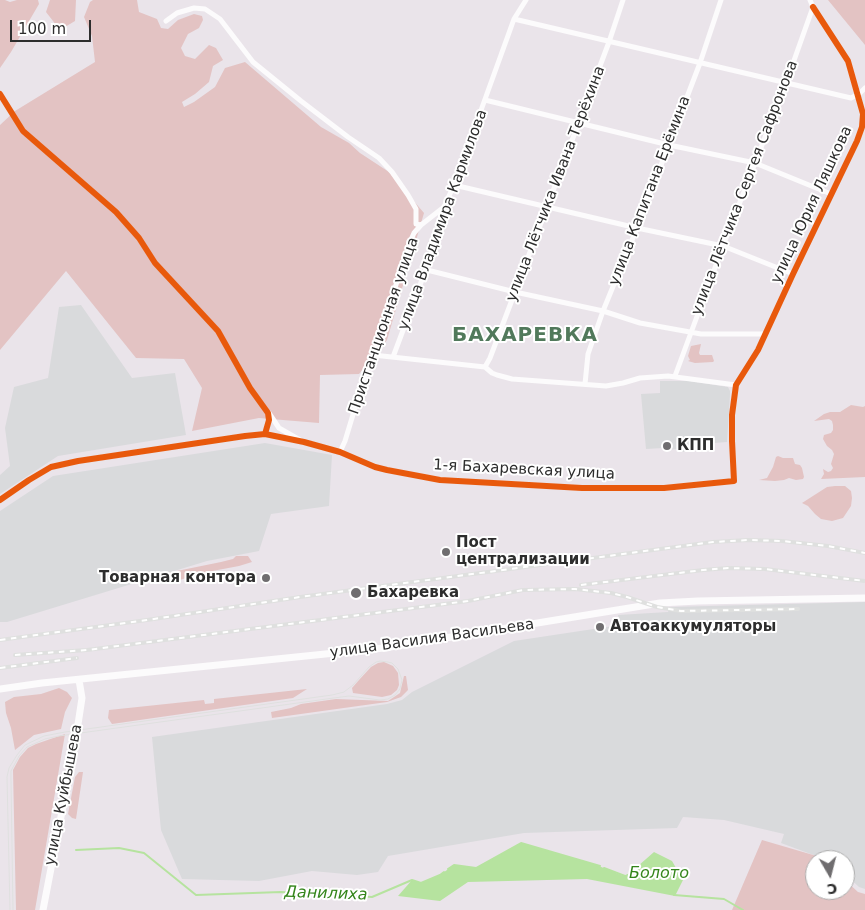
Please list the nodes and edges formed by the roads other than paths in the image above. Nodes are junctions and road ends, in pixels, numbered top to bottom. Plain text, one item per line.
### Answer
1 (623, 0) edge
2 (721, 0) edge
3 (810, 0) edge
4 (523, 2) edge
5 (813, 7) junction
6 (514, 19) junction
7 (166, 21) dead end
8 (610, 42) junction
9 (700, 63) junction
10 (786, 83) junction
11 (865, 88) edge
12 (0, 94) edge
13 (859, 94) junction
14 (485, 100) junction
15 (579, 123) junction
16 (669, 145) junction
17 (755, 163) junction
18 (454, 185) junction
19 (831, 194) junction
20 (444, 207) junction
21 (547, 207) junction
22 (421, 225) junction
23 (637, 228) junction
24 (723, 246) junction
25 (426, 270) junction
26 (793, 274) junction
27 (515, 292) junction
28 (603, 311) junction
29 (691, 332) junction
30 (765, 334) junction
31 (373, 355) junction
32 (394, 357) junction
33 (485, 367) junction
34 (675, 376) junction
35 (585, 384) junction
36 (736, 385) junction
37 (268, 413) junction
38 (265, 434) junction
39 (304, 442) junction
40 (340, 452) junction
41 (0, 500) edge
42 (865, 598) edge
43 (80, 680) junction
44 (0, 689) edge
45 (43, 910) edge

1 - 8 street, улица Лётчика Ивана Терёхина
2 - 9 street, улица Капитана Ерёмина
3 - 5 street
4 - 6 street, улица Владимира Кармилова
5 - 10 street, улица Лётчика Сергея Сафронова
5 - 13 street, улица Юрия Ляшкова
6 - 8 street
6 - 14 street, улица Владимира Кармилова
7 - 22 street, Пристанционная улица
8 - 9 street
8 - 15 street, улица Лётчика Ивана Терёхина
9 - 10 street
9 - 16 street, улица Капитана Ерёмина
10 - 13 street
10 - 17 street, улица Лётчика Сергея Сафронова
11 - 13 street
12 - 37 street
13 - 19 street, улица Юрия Ляшкова
14 - 15 street
14 - 18 street, улица Владимира Кармилова
15 - 16 street
15 - 21 street, улица Лётчика Ивана Терёхина
16 - 17 street
16 - 23 street, улица Капитана Ерёмина
17 - 19 street
17 - 24 street, улица Лётчика Сергея Сафронова
18 - 20 street, улица Владимира Кармилова
18 - 21 street
19 - 26 street, улица Юрия Ляшкова
20 - 22 street
20 - 25 street, улица Владимира Кармилова
21 - 23 street
21 - 27 street, улица Лётчика Ивана Терёхина
22 - 31 street, Пристанционная улица
23 - 24 street
23 - 28 street, улица Капитана Ерёмина
24 - 26 street
24 - 29 street, улица Лётчика Сергея Сафронова
25 - 27 street
25 - 32 street, улица Владимира Кармилова
26 - 30 street, улица Юрия Ляшкова
27 - 28 street
27 - 33 street, улица Лётчика Ивана Терёхина
28 - 29 street
28 - 35 street, улица Капитана Ерёмина
29 - 30 street
29 - 34 street, улица Лётчика Сергея Сафронова
30 - 36 street, улица Юрия Ляшкова
31 - 32 street
31 - 40 street, Пристанционная улица
32 - 33 street
33 - 35 street
34 - 35 street
34 - 36 street
36 - 40 street, 1-я Бахаревская улица
37 - 38 street
37 - 39 street
38 - 39 street, 1-я Бахаревская улица
38 - 41 street, 1-я Бахаревская улица
39 - 40 street, 1-я Бахаревская улица
42 - 43 main road, улица Василия Васильева
43 - 44 main road, улица Василия Васильева
43 - 45 main road, улица Куйбышева

